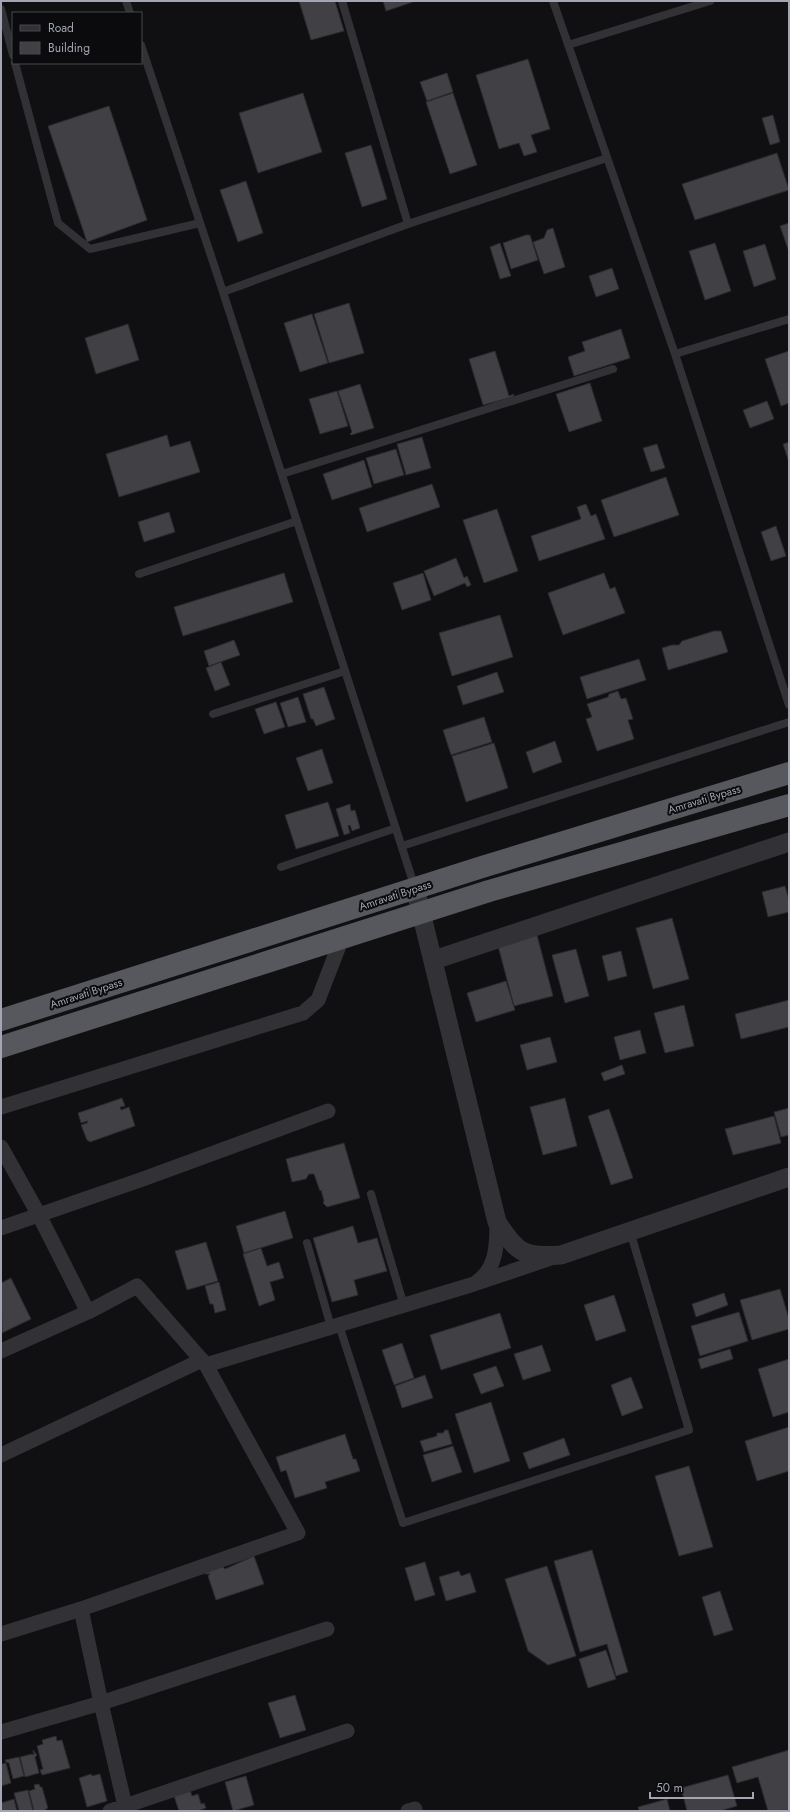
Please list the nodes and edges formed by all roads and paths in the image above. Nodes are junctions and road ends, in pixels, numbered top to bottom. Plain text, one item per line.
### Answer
1 (126, 1) edge
2 (342, 1) edge
3 (553, 1) edge
4 (710, 1) edge
5 (1, 10) edge
6 (130, 12) edge
7 (568, 45) junction
8 (142, 48) edge
9 (12, 51) edge
10 (15, 64) edge
11 (607, 158) junction
12 (200, 223) junction
13 (408, 224) junction
14 (223, 292) junction
15 (789, 319) edge
16 (675, 354) junction
17 (613, 369) dead end
18 (282, 474) junction
19 (297, 521) junction
20 (138, 574) dead end
21 (345, 671) junction
22 (789, 705) edge
23 (213, 714) dead end
24 (789, 722) edge
25 (789, 773) edge
26 (789, 805) edge
27 (396, 828) junction
28 (789, 842) edge
29 (402, 846) junction
30 (281, 867) dead end
31 (415, 888) junction
32 (422, 912) junction
33 (342, 938) junction
34 (434, 960) junction
35 (1, 1020) edge
36 (1, 1047) edge
37 (1, 1107) edge
38 (328, 1111) dead end
39 (1, 1147) edge
40 (789, 1177) edge
41 (371, 1194) dead end
42 (39, 1214) junction
43 (497, 1222) junction
44 (1, 1228) edge
45 (630, 1231) junction
46 (307, 1243) dead end
47 (561, 1255) junction
48 (474, 1284) junction
49 (404, 1306) junction
50 (88, 1312) junction
51 (335, 1326) junction
52 (1, 1351) edge
53 (204, 1363) junction
54 (1, 1456) edge
55 (81, 1609) junction
56 (327, 1629) dead end
57 (1, 1634) edge
58 (100, 1703) junction
59 (347, 1731) dead end
60 (1, 1732) edge
61 (125, 1806) junction
62 (110, 1811) edge

1 - 6 lane
2 - 13 lane
3 - 7 lane
4 - 7 lane
5 - 9 lane
7 - 11 lane
8 - 12 lane
10 - 12 lane
11 - 13 lane
11 - 16 lane
12 - 14 lane
13 - 14 lane
14 - 18 lane
15 - 16 lane
16 - 22 lane
17 - 18 lane
18 - 19 lane
19 - 20 lane
19 - 21 lane
21 - 23 lane
21 - 27 lane
24 - 29 lane
25 - 31 highway, Amravati Bypass
26 - 32 highway
27 - 29 lane
27 - 30 lane
28 - 34 street
29 - 31 lane
31 - 32 street
31 - 35 highway, Amravati Bypass
32 - 33 highway
32 - 34 street
33 - 36 highway
33 - 37 street
34 - 43 street
38 - 42 street
39 - 42 street
40 - 45 street
41 - 49 lane
42 - 44 street
42 - 50 street
43 - 47 street
43 - 48 street
45 - 47 street
45 - 51 lane
46 - 51 lane
47 - 48 street
48 - 49 street
49 - 51 street
50 - 52 street
50 - 53 street
51 - 53 street
53 - 54 street
53 - 55 street
55 - 57 street
55 - 58 street
56 - 58 street
58 - 60 street
58 - 61 street
59 - 61 street
61 - 62 street

